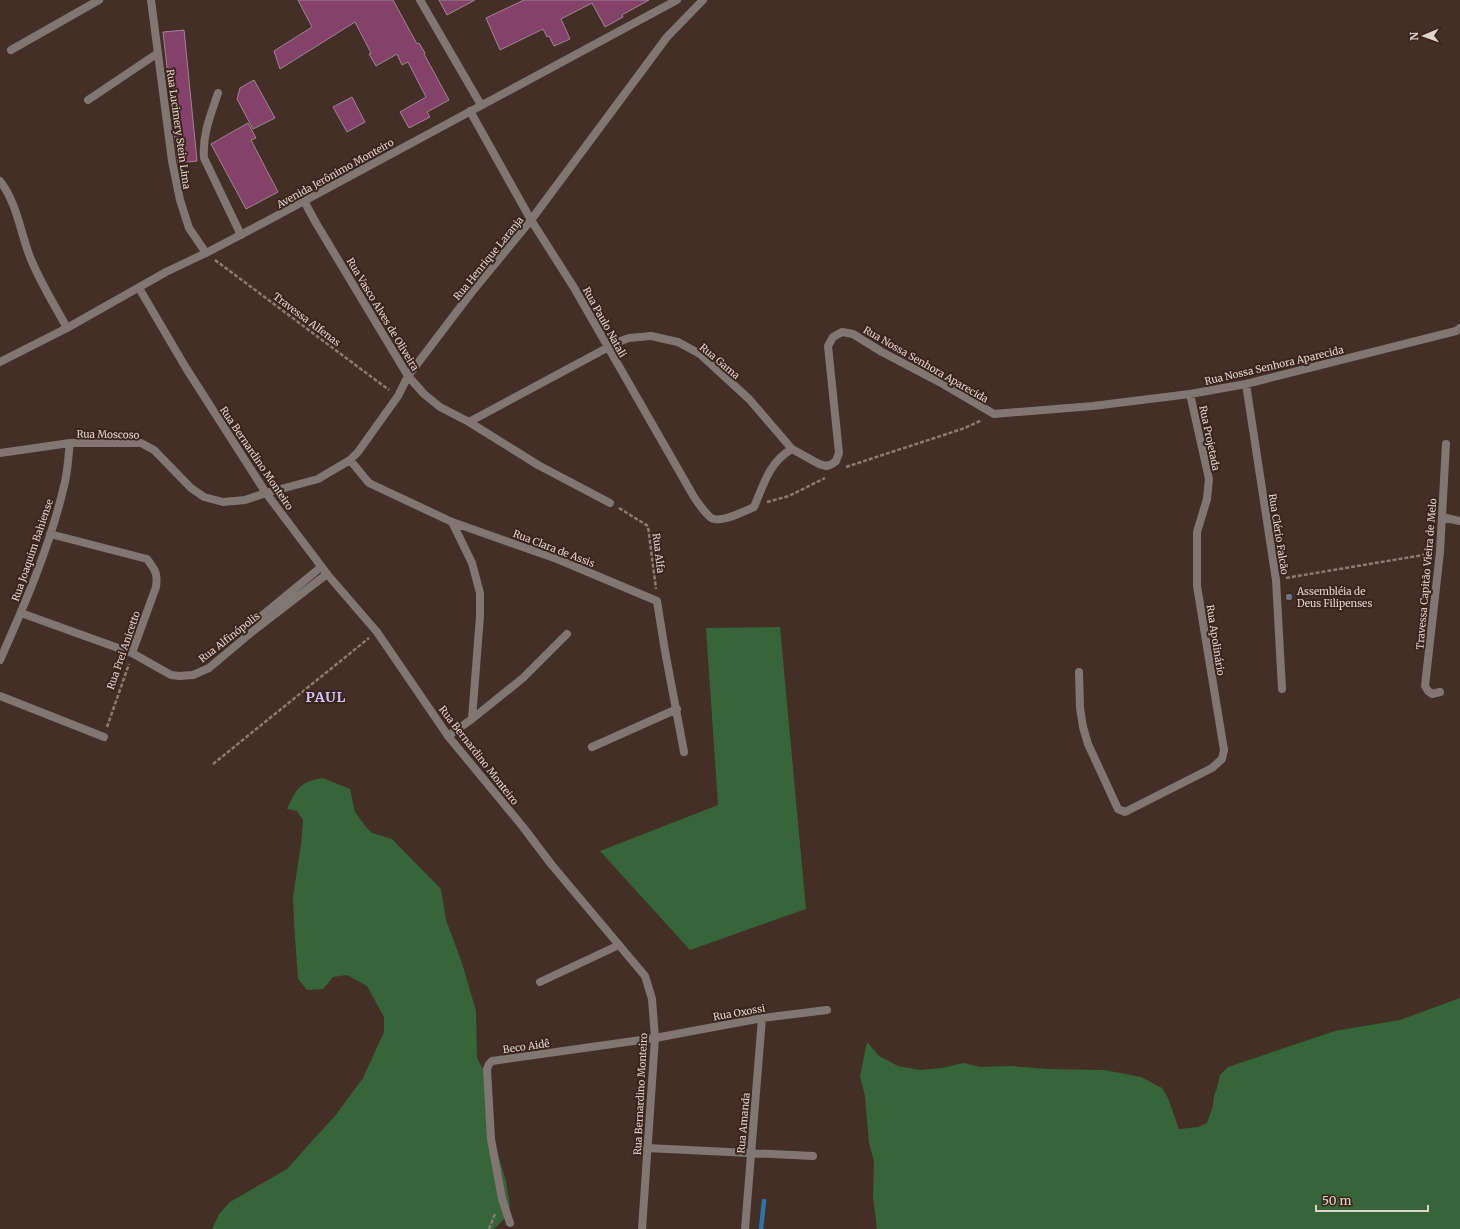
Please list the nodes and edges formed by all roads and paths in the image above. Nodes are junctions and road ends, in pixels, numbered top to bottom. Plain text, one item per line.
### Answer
1 (99, 0) edge
2 (151, 0) edge
3 (420, 0) edge
4 (704, 0) edge
5 (672, 1) edge
6 (10, 50) dead end
7 (158, 53) junction
8 (218, 93) dead end
9 (88, 100) dead end
10 (481, 105) junction
11 (470, 111) junction
12 (0, 181) edge
13 (304, 201) junction
14 (531, 220) junction
15 (241, 235) junction
16 (206, 254) junction
17 (139, 288) junction
18 (67, 328) junction
19 (1460, 328) edge
20 (608, 348) junction
21 (0, 362) edge
22 (408, 376) junction
23 (1246, 384) junction
24 (1190, 394) junction
25 (398, 396) junction
26 (994, 414) junction
27 (469, 422) junction
28 (70, 443) junction
29 (1446, 444) dead end
30 (792, 449) junction
31 (0, 453) edge
32 (350, 460) junction
33 (842, 469) dead end
34 (829, 476) dead end
35 (266, 493) junction
36 (610, 503) joint
37 (754, 507) junction
38 (1442, 517) junction
39 (1460, 521) edge
40 (452, 522) junction
41 (1197, 532) joint
42 (50, 534) junction
43 (1440, 552) junction
44 (321, 566) junction
45 (327, 574) junction
46 (1276, 580) junction
47 (657, 601) junction
48 (21, 613) junction
49 (259, 618) dead end
50 (377, 632) junction
51 (567, 634) dead end
52 (132, 653) junction
53 (0, 660) edge
54 (1080, 672) dead end
55 (1282, 689) dead end
56 (1440, 692) dead end
57 (0, 696) edge
58 (677, 709) junction
59 (472, 719) junction
60 (448, 736) junction
61 (104, 737) joint
62 (592, 747) dead end
63 (684, 752) dead end
64 (213, 764) dead end
65 (619, 945) junction
66 (540, 982) dead end
67 (827, 1010) dead end
68 (762, 1018) junction
69 (654, 1038) junction
70 (647, 1148) junction
71 (751, 1152) junction
72 (813, 1156) dead end
73 (510, 1223) dead end
74 (642, 1229) edge
75 (745, 1229) edge

1 - 6 street
2 - 7 street, Rua Lucimery Stein Lima
3 - 10 street
4 - 14 street, Rua Henrique Laranja
5 - 10 street, Avenida Jerônimo Monteiro
7 - 9 street
7 - 16 street, Rua Lucimery Stein Lima
8 - 15 street
10 - 11 street, Avenida Jerônimo Monteiro
11 - 13 street, Avenida Jerônimo Monteiro
11 - 14 street, Rua Paulo Natali
12 - 18 street
13 - 15 street, Avenida Jerônimo Monteiro
13 - 22 street, Rua Vasco Alves de Oliveira
14 - 20 street, Rua Paulo Natali
14 - 22 street, Rua Henrique Laranja
15 - 16 street, Avenida Jerônimo Monteiro
16 - 17 street, Avenida Jerônimo Monteiro
16 - 25 path, Travessa Alfenas
17 - 18 street, Avenida Jerônimo Monteiro
17 - 35 street, Rua Bernardino Monteiro
18 - 21 street, Avenida Jerônimo Monteiro
19 - 23 street, Rua Nossa Senhora Aparecida
20 - 27 street, Rua Gama
20 - 30 street, Rua Gama
20 - 37 street, Rua Paulo Natali
22 - 25 street, Rua Henrique Laranja
22 - 27 street, Rua Vasco Alves de Oliveira
23 - 24 street, Rua Nossa Senhora Aparecida
23 - 46 street, Rua Clério Falcão
24 - 26 street, Rua Nossa Senhora Aparecida
24 - 41 street, Rua Projetada
25 - 32 street, Rua Henrique Laranja
26 - 30 street, Rua Nossa Senhora Aparecida
26 - 33 path, Rua Nossa Senhora Aparecida
27 - 36 street, Rua Vasco Alves de Oliveira
28 - 31 street, Rua Moscoso
28 - 35 street, Rua Moscoso
28 - 42 street, Rua Joaquim Bahiense
29 - 38 street, Travessa Capitão Vieira de Melo
30 - 37 street
32 - 35 street, Rua Henrique Laranja
32 - 40 street, Rua Clara de Assis
34 - 37 path
35 - 44 street, Rua Bernardino Monteiro
36 - 47 path, Rua Alfa
38 - 39 street
38 - 43 street, Travessa Capitão Vieira de Melo
40 - 47 street, Rua Clara de Assis
40 - 59 street
41 - 54 street, Rua Apolinário
42 - 48 street, Rua Joaquim Bahiense
42 - 52 street, Rua Frei Anicetto
43 - 46 path
43 - 56 street, Travessa Capitão Vieira de Melo
44 - 45 street, Rua Bernardino Monteiro
44 - 49 street, Rua Alfinópolis
45 - 50 street, Rua Bernardino Monteiro
45 - 52 street, Rua Alfinópolis
46 - 55 street, Rua Clério Falcão
47 - 58 street
48 - 52 street, Rua Alfinópolis
48 - 53 street, Rua Joaquim Bahiense
50 - 60 street, Rua Bernardino Monteiro
50 - 64 path
51 - 59 street
52 - 61 path, Rua Frei Anicetto
57 - 61 street
58 - 62 street
58 - 63 street
59 - 60 street
60 - 65 street, Rua Bernardino Monteiro
65 - 66 street
65 - 69 street, Rua Bernardino Monteiro
67 - 68 street, Rua Oxossi
68 - 69 street, Rua Oxossi
68 - 71 street, Rua Amanda
69 - 70 street, Rua Bernardino Monteiro
69 - 73 street, Beco Aidê
70 - 71 street
70 - 74 street, Rua Bernardino Monteiro
71 - 72 street
71 - 75 street, Rua Amanda

